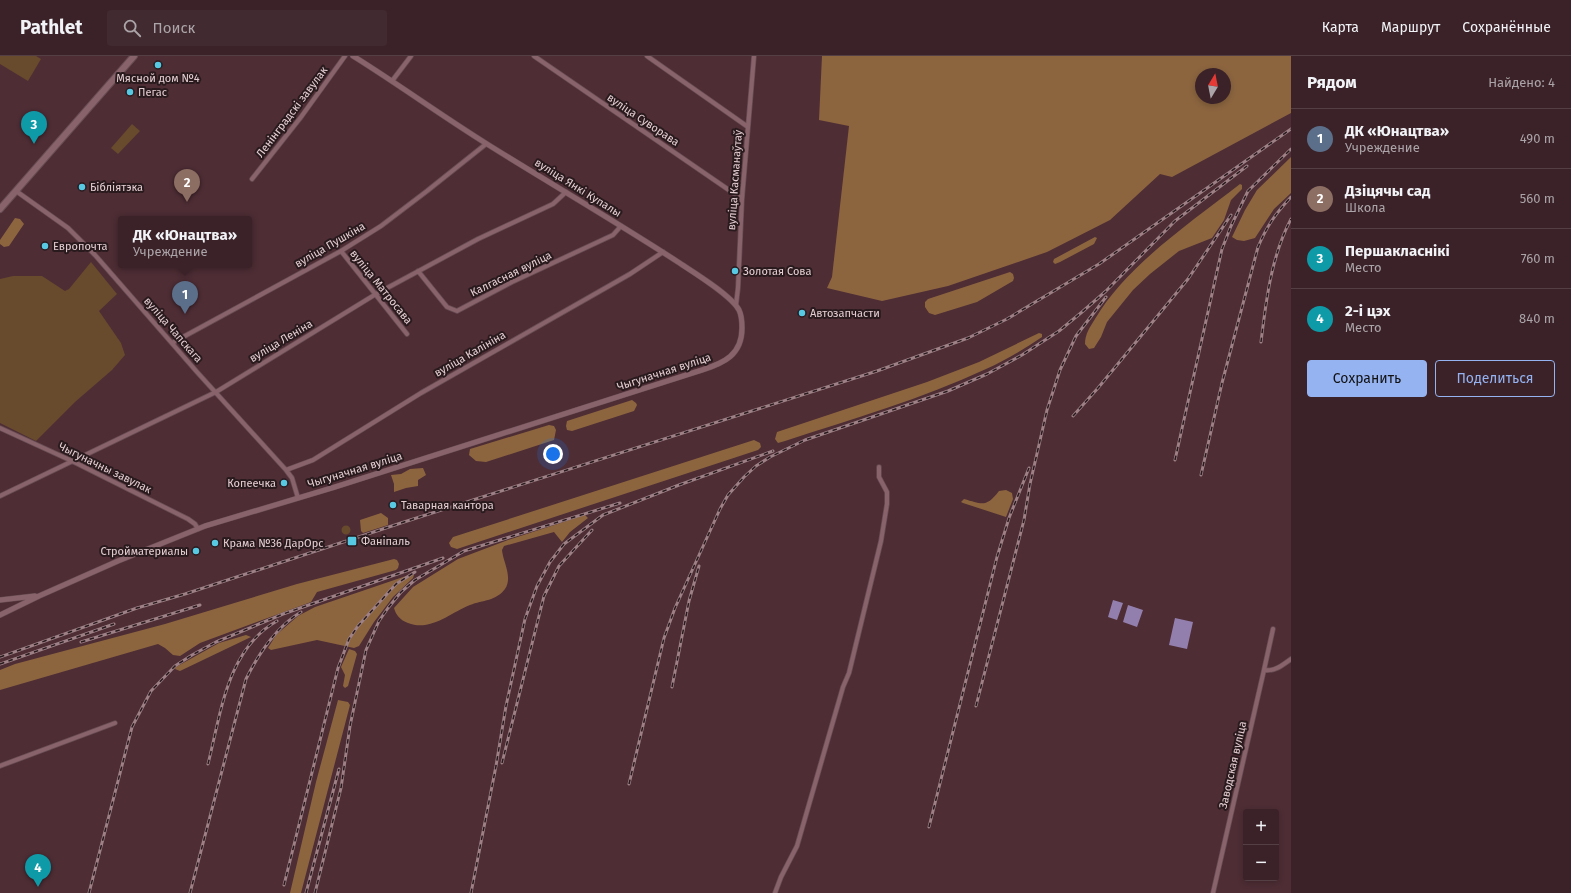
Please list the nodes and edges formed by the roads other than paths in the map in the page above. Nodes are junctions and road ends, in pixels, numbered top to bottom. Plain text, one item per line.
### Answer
1 (134, 56) edge
2 (345, 56) edge
3 (353, 56) edge
4 (411, 56) edge
5 (534, 56) edge
6 (647, 56) edge
7 (754, 56) edge
8 (392, 81) junction
9 (748, 127) junction
10 (486, 144) junction
11 (252, 179) dead end
12 (16, 191) junction
13 (566, 192) junction
14 (742, 199) junction
15 (0, 209) edge
16 (622, 226) junction
17 (341, 250) junction
18 (663, 252) junction
19 (418, 271) junction
20 (376, 294) junction
21 (736, 305) junction
22 (407, 334) dead end
23 (172, 343) junction
24 (216, 392) junction
25 (0, 428) edge
26 (72, 462) junction
27 (879, 467) dead end
28 (286, 470) junction
29 (0, 496) edge
30 (298, 498) junction
31 (198, 529) junction
32 (39, 596) junction
33 (12, 598) junction
34 (0, 600) edge
35 (16, 607) junction
36 (0, 615) edge
37 (1273, 629) dead end
38 (1291, 659) edge
39 (1264, 670) junction
40 (115, 723) dead end
41 (0, 766) edge
42 (775, 893) edge
43 (1213, 893) edge

1 - 12 main road
2 - 11 street, Ленінградскі завулак
3 - 8 street, вуліца Янкі Купалы
4 - 8 street
5 - 14 street, вуліца Суворава
6 - 9 street
7 - 9 street, вуліца Касманаўтаў
8 - 10 street, вуліца Янкі Купалы
9 - 14 street, вуліца Касманаўтаў
10 - 13 street, вуліца Янкі Купалы
10 - 17 street, вуліца Пушкіна
12 - 15 main road
12 - 23 street, вуліца Чапскага
13 - 16 street, вуліца Янкі Купалы
13 - 19 street, вуліца Леніна
14 - 21 street, вуліца Касманаўтаў
16 - 18 street, вуліца Янкі Купалы
16 - 19 street, Калгасная вуліца
17 - 20 street, вуліца Матросава
17 - 23 street, вуліца Пушкіна
18 - 21 street, вуліца Янкі Купалы
18 - 28 street, вуліца Калініна
19 - 20 street, вуліца Леніна
20 - 22 street, вуліца Матросава
20 - 24 street, вуліца Леніна
21 - 30 street, Чыгуначная вуліца
23 - 24 street, вуліца Чапскага
24 - 26 street, вуліца Леніна
24 - 28 street, вуліца Чапскага
25 - 26 street, Чыгуначны завулак
26 - 29 street, вуліца Леніна
26 - 31 street, Чыгуначны завулак
27 - 42 street
28 - 30 street, вуліца Чапскага
30 - 31 street, Чыгуначная вуліца
31 - 32 street, Чыгуначная вуліца
32 - 33 street
32 - 35 street, Чыгуначная вуліца
33 - 34 street
33 - 35 street
35 - 36 street, Чыгуначная вуліца
37 - 39 street, Заводская вуліца
38 - 39 street
39 - 43 street, Заводская вуліца
40 - 41 street

